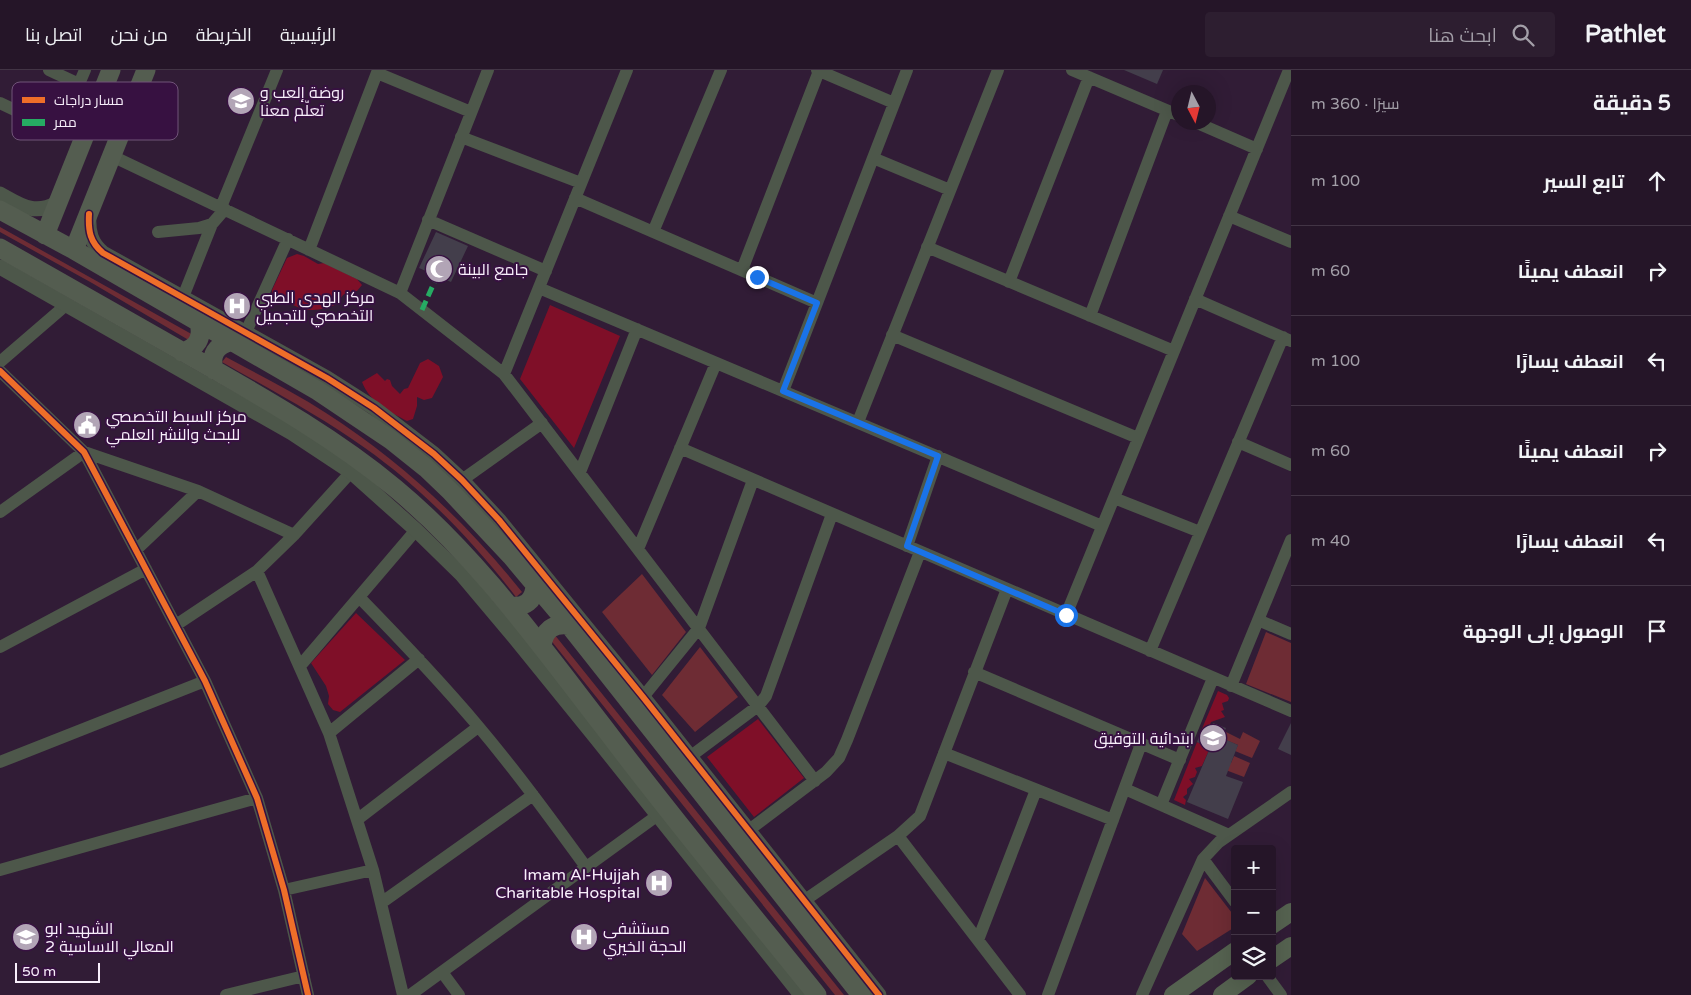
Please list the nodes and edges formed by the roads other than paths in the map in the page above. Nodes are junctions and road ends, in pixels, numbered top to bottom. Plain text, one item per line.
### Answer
1 (49, 70) edge
2 (85, 70) edge
3 (111, 70) edge
4 (146, 70) edge
5 (277, 70) edge
6 (488, 70) edge
7 (627, 70) edge
8 (721, 70) edge
9 (818, 70) edge
10 (906, 70) edge
11 (998, 70) edge
12 (1072, 70) edge
13 (1289, 70) edge
14 (378, 72) edge
15 (1088, 77) junction
16 (75, 82) edge
17 (80, 82) edge
18 (106, 82) edge
19 (141, 82) edge
20 (0, 103) edge
21 (894, 103) junction
22 (12, 109) edge
23 (471, 112) junction
24 (1171, 112) edge
25 (1171, 118) edge
26 (1213, 130) edge
27 (461, 136) junction
28 (83, 140) edge
29 (118, 140) edge
30 (1257, 149) junction
31 (112, 156) junction
32 (873, 158) junction
33 (581, 183) junction
34 (950, 190) junction
35 (0, 194) edge
36 (575, 198) junction
37 (57, 203) junction
38 (223, 208) junction
39 (7, 214) edge
40 (89, 214) junction
41 (1229, 216) junction
42 (428, 220) junction
43 (212, 224) junction
44 (158, 232) dead end
45 (653, 232) junction
46 (45, 234) junction
47 (288, 239) junction
48 (1291, 242) edge
49 (927, 247) junction
50 (0, 248) edge
51 (74, 250) junction
52 (309, 250) junction
53 (0, 267) edge
54 (106, 269) junction
55 (742, 270) junction
56 (546, 271) junction
57 (1009, 282) junction
58 (539, 288) junction
59 (400, 293) junction
60 (183, 297) junction
61 (1195, 299) junction
62 (817, 303) junction
63 (66, 305) junction
64 (1090, 316) junction
65 (199, 323) junction
66 (637, 329) junction
67 (892, 335) junction
68 (239, 337) junction
69 (1287, 339) edge
70 (1174, 351) junction
71 (182, 352) junction
72 (0, 362) edge
73 (716, 363) junction
74 (214, 370) junction
75 (0, 371) edge
76 (504, 374) junction
77 (322, 384) junction
78 (783, 391) junction
79 (858, 422) junction
80 (542, 423) junction
81 (296, 426) junction
82 (1138, 438) junction
83 (1238, 442) junction
84 (680, 448) junction
85 (84, 452) junction
86 (938, 456) junction
87 (1291, 464) edge
88 (352, 472) junction
89 (580, 472) junction
90 (462, 480) junction
91 (753, 480) junction
92 (198, 491) junction
93 (1114, 498) junction
94 (0, 512) edge
95 (832, 514) junction
96 (1102, 526) junction
97 (416, 530) junction
98 (1200, 532) junction
99 (294, 535) junction
100 (1291, 540) edge
101 (907, 546) junction
102 (638, 549) junction
103 (136, 550) junction
104 (920, 552) junction
105 (146, 569) junction
106 (257, 571) junction
107 (536, 586) junction
108 (1007, 589) junction
109 (359, 598) junction
110 (510, 606) junction
111 (1066, 615) junction
112 (1258, 620) junction
113 (176, 625) junction
114 (569, 625) junction
115 (699, 628) junction
116 (1291, 634) edge
117 (542, 646) junction
118 (0, 647) edge
119 (1150, 651) junction
120 (419, 660) junction
121 (300, 666) junction
122 (974, 672) junction
123 (1213, 678) junction
124 (205, 681) junction
125 (1231, 686) junction
126 (639, 703) junction
127 (758, 706) junction
128 (1291, 711) edge
129 (478, 727) junction
130 (329, 732) junction
131 (602, 735) junction
132 (1141, 744) junction
133 (944, 753) junction
134 (691, 756) junction
135 (1180, 760) junction
136 (0, 762) edge
137 (815, 781) junction
138 (1125, 789) junction
139 (1036, 790) junction
140 (1291, 792) edge
141 (533, 795) junction
142 (257, 798) junction
143 (1161, 805) junction
144 (658, 815) junction
145 (358, 819) junction
146 (1113, 820) junction
147 (749, 830) junction
148 (1229, 835) junction
149 (898, 836) junction
150 (1202, 859) junction
151 (586, 867) junction
152 (0, 870) edge
153 (373, 870) junction
154 (284, 890) junction
155 (1231, 897) edge
156 (805, 900) junction
157 (381, 902) junction
158 (1291, 912) edge
159 (1276, 922) edge
160 (978, 940) junction
161 (1291, 946) edge
162 (1231, 954) edge
163 (1276, 956) edge
164 (442, 972) junction
165 (304, 976) junction
166 (1243, 980) edge
167 (1270, 980) edge
168 (226, 995) edge
169 (308, 995) edge
170 (403, 995) edge
171 (410, 995) edge
172 (459, 995) edge
173 (801, 995) edge
174 (816, 995) edge
175 (861, 995) edge
176 (879, 995) edge
177 (1020, 995) edge
178 (1048, 995) edge
179 (1142, 995) edge
180 (1173, 995) edge
181 (1222, 995) edge
182 (1281, 995) edge

1 - 16 street
2 - 17 street
3 - 18 main road
4 - 19 main road
5 - 38 street
6 - 23 street
7 - 33 street
8 - 45 street
9 - 21 street
9 - 55 street
10 - 21 street
11 - 34 street
12 - 15 street
13 - 30 street
14 - 23 street
14 - 52 street
15 - 24 street
15 - 57 street
20 - 22 street
21 - 32 street
23 - 27 street
25 - 64 street
26 - 30 street
27 - 33 street
27 - 42 street
28 - 37 main road
29 - 31 main road
30 - 41 street
31 - 38 street
31 - 40 main road
32 - 34 street
32 - 62 street
33 - 36 street
34 - 49 street
35 - 37 street
36 - 45 street
36 - 56 street
37 - 39 main road
37 - 46 main road
38 - 43 street
38 - 47 street
39 - 46 main road
40 - 51 main road
40 - 54 main road
40 - 60 street
41 - 48 street
41 - 61 street
42 - 56 street
42 - 59 street
43 - 44 street
43 - 60 street
45 - 55 street
46 - 51 main road
47 - 52 street
47 - 68 street
49 - 57 street
49 - 67 street
50 - 71 main road
51 - 54 main road
52 - 59 street
53 - 63 street
54 - 65 main road
55 - 62 street
56 - 58 street
57 - 64 street
58 - 66 street
58 - 76 street
59 - 76 street
60 - 68 street
61 - 69 street
61 - 70 street
62 - 78 street
63 - 72 street
63 - 81 street
64 - 70 street
65 - 68 main road
65 - 71 main road
66 - 73 street
66 - 89 street
67 - 79 street
67 - 82 street
68 - 74 main road
68 - 77 main road
69 - 83 street
70 - 82 street
71 - 74 main road
73 - 78 street
73 - 84 street
74 - 81 main road
75 - 85 street
76 - 80 street
77 - 90 street
77 - 107 main road
78 - 79 street
79 - 86 street
80 - 89 street
80 - 90 street
81 - 88 street
81 - 110 main road
82 - 93 street
83 - 87 street
83 - 98 street
84 - 91 street
84 - 102 street
85 - 92 street
85 - 94 street
85 - 103 street
86 - 96 street
86 - 101 street
88 - 97 street
88 - 99 street
89 - 102 street
90 - 126 street
91 - 95 street
91 - 115 street
92 - 99 street
92 - 103 street
93 - 96 street
93 - 98 street
95 - 101 street
95 - 127 street
96 - 111 street
97 - 109 street
97 - 131 street
98 - 119 street
99 - 106 street
100 - 112 street
101 - 104 street
102 - 115 street
103 - 105 street
104 - 108 street
104 - 137 street
105 - 113 street
105 - 118 street
106 - 113 street
106 - 121 street
107 - 110 main road
107 - 114 main road
108 - 111 street
108 - 122 street
109 - 120 street
109 - 121 street
110 - 117 main road
111 - 119 street
112 - 116 street
112 - 125 street
113 - 124 street
114 - 117 main road
114 - 126 main road
115 - 126 street
115 - 127 street
117 - 131 main road
119 - 123 street
120 - 129 street
120 - 130 street
121 - 130 street
122 - 132 street
122 - 133 street
123 - 125 street
123 - 135 street
124 - 136 street
124 - 142 street
125 - 128 street
126 - 134 street
126 - 175 main road
127 - 134 street
127 - 137 street
129 - 141 street
129 - 145 street
130 - 145 street
131 - 144 street
131 - 174 main road
132 - 135 street
132 - 138 street
133 - 139 street
133 - 149 street
134 - 147 street
135 - 143 street
137 - 147 street
138 - 143 street
138 - 146 street
139 - 146 street
139 - 160 street
140 - 148 street
141 - 151 street
141 - 157 street
142 - 152 street
142 - 154 street
143 - 148 street
144 - 151 street
144 - 173 street
145 - 153 street
146 - 178 street
147 - 156 street
148 - 150 street
149 - 156 street
149 - 160 street
150 - 155 street
150 - 179 street
151 - 164 street
153 - 154 street
153 - 157 street
154 - 165 street
156 - 176 street
157 - 170 street
158 - 159 main road
160 - 177 street
161 - 163 main road
162 - 180 main road
164 - 171 street
164 - 172 street
165 - 168 street
165 - 169 street
166 - 181 main road
167 - 182 street

